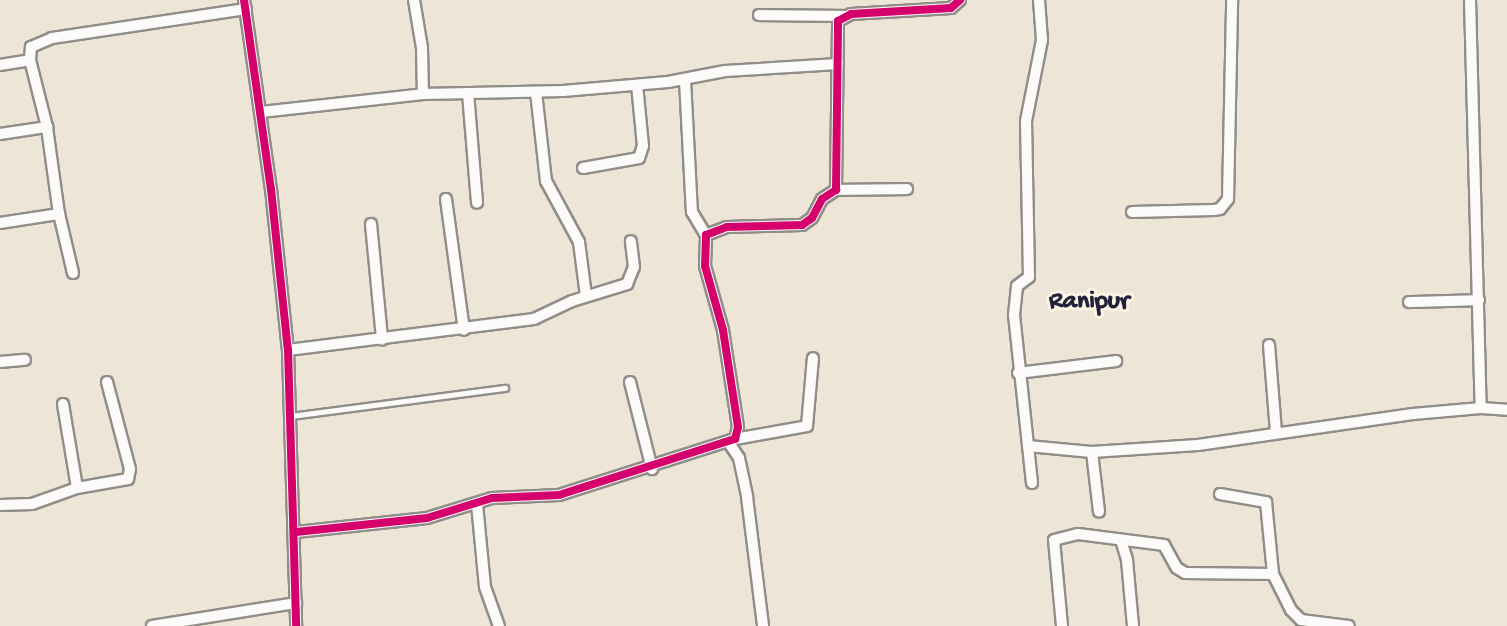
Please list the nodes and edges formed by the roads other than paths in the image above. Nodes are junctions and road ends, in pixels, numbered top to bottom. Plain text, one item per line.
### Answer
1 (414, 0) edge
2 (960, 0) edge
3 (1039, 0) edge
4 (1232, 0) edge
5 (1470, 0) edge
6 (245, 4) edge
7 (759, 15) dead end
8 (844, 16) junction
9 (30, 60) junction
10 (838, 64) junction
11 (0, 65) edge
12 (685, 80) junction
13 (637, 85) junction
14 (536, 92) junction
15 (468, 93) junction
16 (423, 94) junction
17 (261, 112) junction
18 (47, 127) junction
19 (0, 134) edge
20 (583, 168) dead end
21 (907, 189) dead end
22 (836, 190) junction
23 (446, 199) dead end
24 (477, 203) dead end
25 (1132, 212) dead end
26 (59, 214) junction
27 (0, 223) edge
28 (371, 224) dead end
29 (706, 235) junction
30 (631, 241) dead end
31 (73, 273) dead end
32 (586, 296) junction
33 (1479, 300) junction
34 (1409, 302) dead end
35 (464, 330) junction
36 (382, 339) junction
37 (1269, 345) dead end
38 (288, 350) junction
39 (813, 358) dead end
40 (25, 360) dead end
41 (1116, 361) dead end
42 (0, 362) edge
43 (1018, 373) junction
44 (107, 382) dead end
45 (630, 382) dead end
46 (505, 388) dead end
47 (63, 404) dead end
48 (1481, 408) junction
49 (1507, 410) edge
50 (291, 416) junction
51 (1276, 432) junction
52 (732, 441) junction
53 (1028, 446) junction
54 (1092, 452) junction
55 (652, 469) junction
56 (1032, 483) dead end
57 (77, 488) junction
58 (1220, 494) dead end
59 (477, 504) junction
60 (0, 505) edge
61 (1099, 512) dead end
62 (296, 532) junction
63 (1121, 540) junction
64 (1273, 574) junction
65 (296, 603) junction
66 (1294, 620) edge
67 (152, 626) edge
68 (296, 626) edge
69 (499, 626) edge
70 (763, 626) edge
71 (1062, 626) edge
72 (1132, 626) edge
73 (1349, 626) edge

1 - 16 street
2 - 8 street
3 - 43 street
4 - 25 street
5 - 33 street
6 - 9 street
6 - 17 street
7 - 8 street
8 - 10 street
9 - 11 street
9 - 18 street
10 - 12 street
10 - 22 street
12 - 13 street
12 - 29 street
13 - 14 street
13 - 20 street
14 - 15 street
14 - 32 street
15 - 16 street
15 - 24 street
16 - 17 street
17 - 38 street
18 - 19 street
18 - 26 street
21 - 22 street
22 - 29 street
23 - 35 street
26 - 27 street
26 - 31 street
28 - 36 street
29 - 52 street
30 - 32 street
32 - 35 street
33 - 34 street
33 - 48 street
35 - 36 street
36 - 38 street
37 - 51 street
38 - 50 street
39 - 52 street
40 - 42 street
41 - 43 street
43 - 53 street
44 - 57 street
45 - 55 street
46 - 50 lane
47 - 57 street
48 - 49 street
48 - 51 street
50 - 62 street
51 - 54 street
52 - 55 street
52 - 70 street
53 - 54 street
53 - 56 street
54 - 61 street
55 - 59 street
57 - 60 street
58 - 64 street
59 - 62 street
59 - 69 street
62 - 65 street
63 - 64 street
63 - 71 street
63 - 72 street
64 - 66 street
65 - 67 street
65 - 68 street
66 - 73 street

